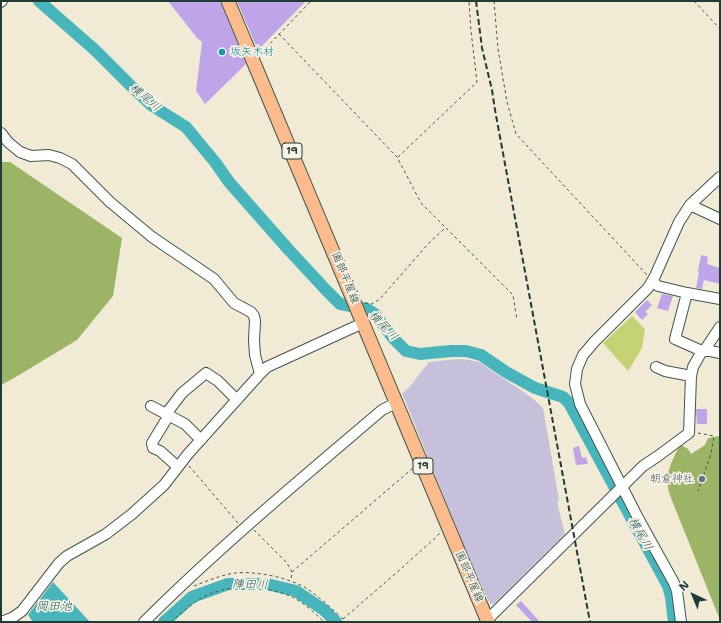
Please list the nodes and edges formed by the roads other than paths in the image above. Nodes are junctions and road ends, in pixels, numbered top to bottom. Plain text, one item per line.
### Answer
1 (228, 1) edge
2 (1, 133) edge
3 (720, 177) edge
4 (690, 205) junction
5 (720, 219) edge
6 (652, 281) junction
7 (686, 293) junction
8 (720, 299) edge
9 (363, 323) junction
10 (720, 327) edge
11 (702, 350) junction
12 (720, 353) edge
13 (656, 367) dead end
14 (260, 374) junction
15 (691, 376) junction
16 (236, 400) junction
17 (396, 403) junction
18 (151, 406) dead end
19 (167, 415) junction
20 (201, 440) junction
21 (181, 463) junction
22 (619, 490) junction
23 (487, 621) edge
24 (1, 622) edge
25 (144, 622) edge
26 (681, 622) edge

1 - 9 main road, 園部平屋線 / 19
2 - 14 street
3 - 4 street
4 - 5 street
4 - 6 street
6 - 7 street
6 - 22 street
7 - 8 street
7 - 11 street
9 - 14 street
9 - 17 main road, 園部平屋線 / 19
10 - 11 street
11 - 12 street
11 - 15 street
13 - 15 street
14 - 16 street
15 - 22 street
16 - 19 street
16 - 20 street
17 - 23 main road, 園部平屋線 / 19
17 - 25 street
18 - 19 street
19 - 20 street
19 - 21 street
20 - 21 street
21 - 24 street
22 - 23 street
22 - 26 street

